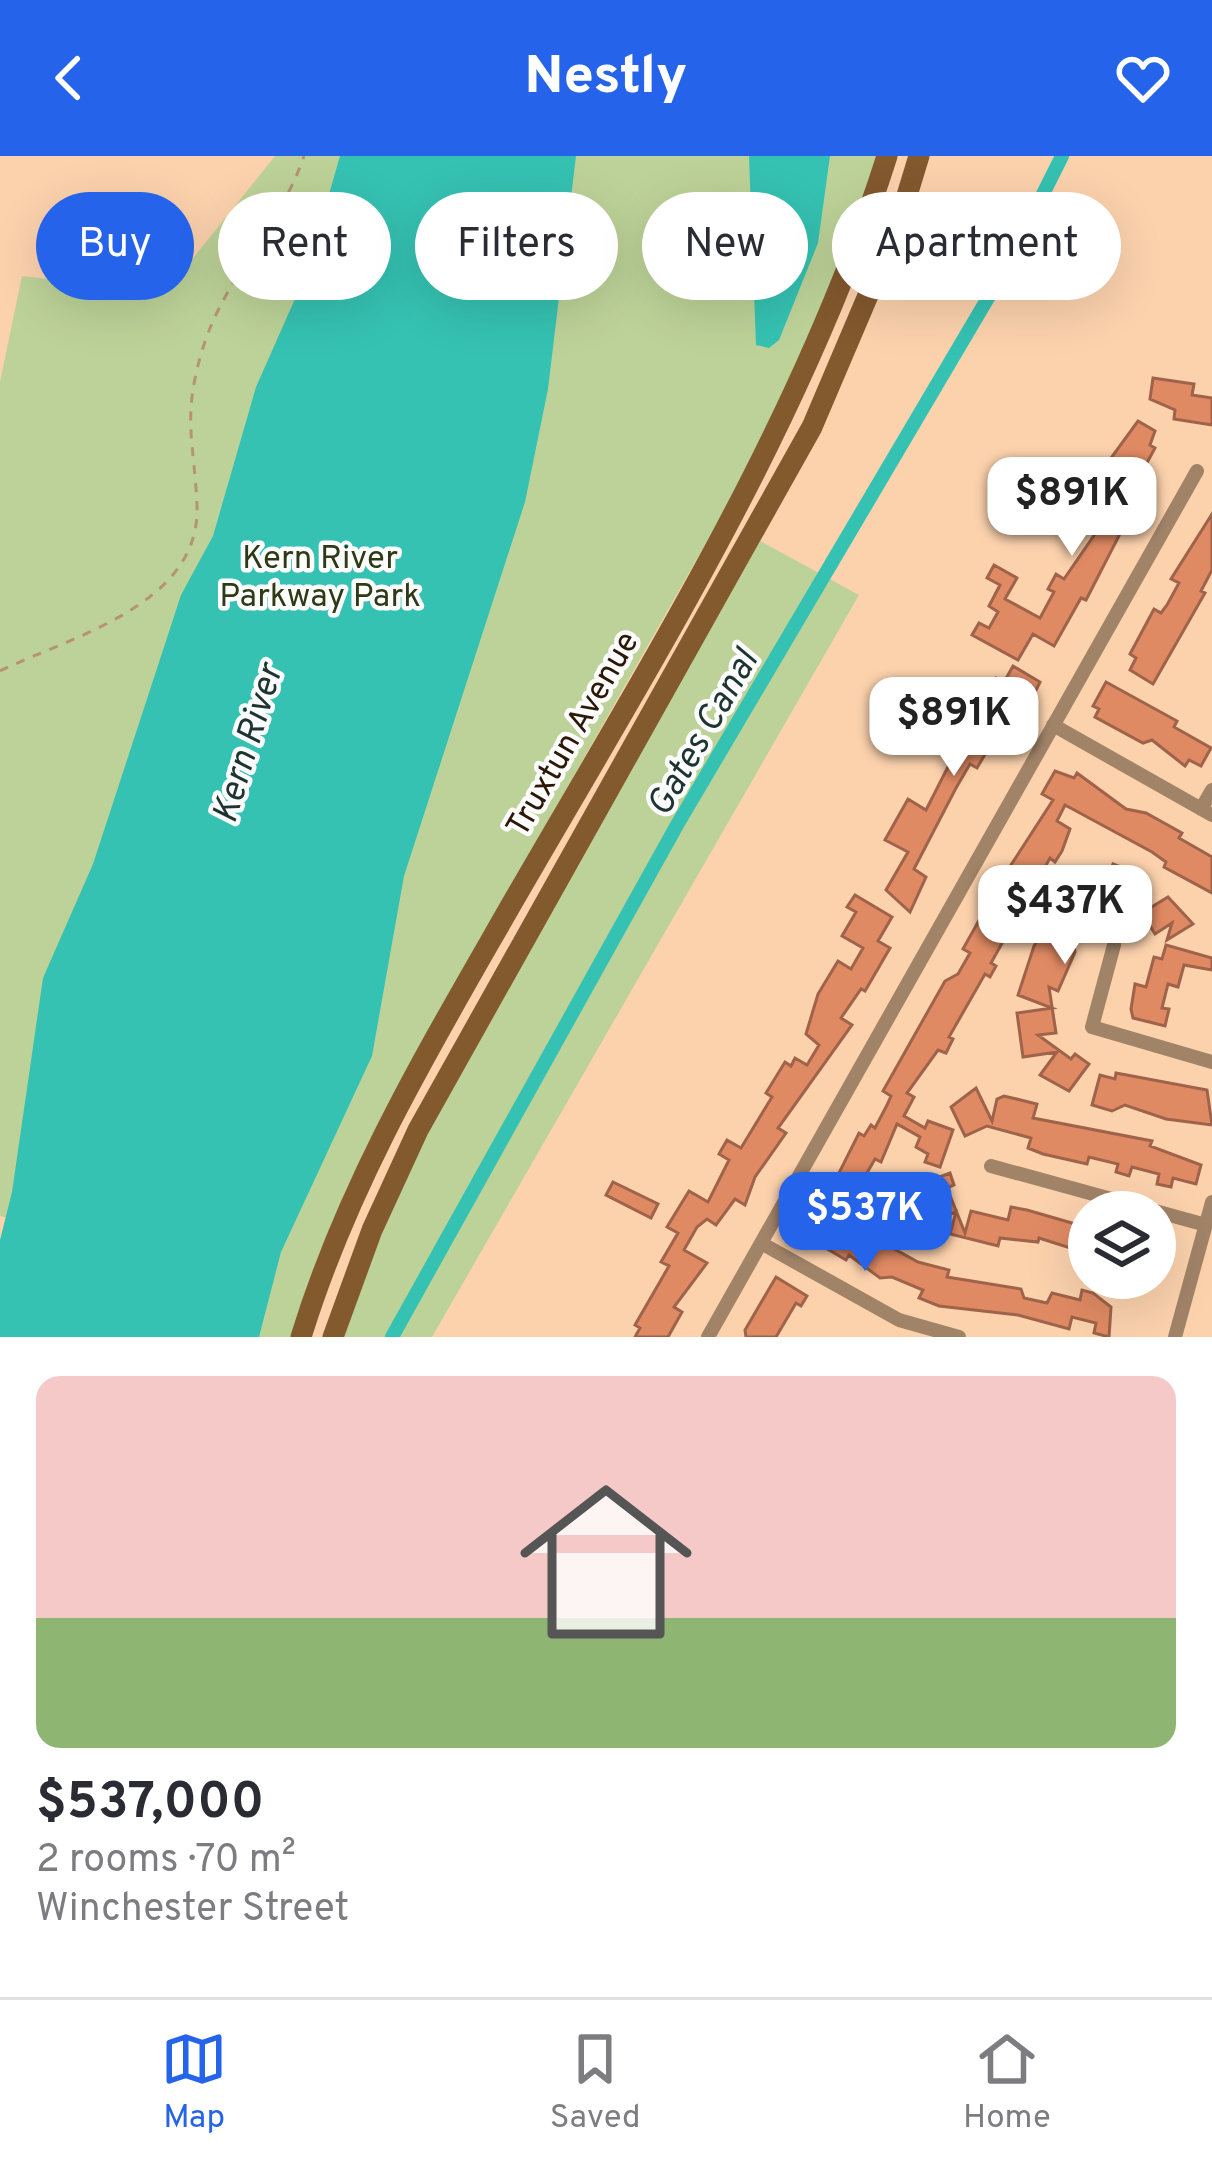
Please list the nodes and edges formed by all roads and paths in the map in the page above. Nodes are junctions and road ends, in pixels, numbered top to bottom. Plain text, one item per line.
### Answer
1 (304, 156) edge
2 (886, 156) edge
3 (919, 156) edge
4 (1197, 471) dead end
5 (0, 671) edge
6 (1053, 725) junction
7 (1212, 790) edge
8 (1207, 812) edge
9 (1114, 945) dead end
10 (1212, 1062) edge
11 (991, 1166) dead end
12 (1212, 1202) edge
13 (1206, 1225) junction
14 (760, 1243) junction
15 (301, 1337) edge
16 (333, 1337) edge
17 (707, 1337) edge
18 (959, 1337) edge
19 (1175, 1337) edge

1 - 5 path
2 - 15 main road, Truxtun Avenue
3 - 16 main road, Truxtun Avenue
4 - 6 street
6 - 8 street
6 - 14 street
7 - 8 street
9 - 10 street
11 - 13 street
12 - 13 street
13 - 19 street
14 - 17 street
14 - 18 street

